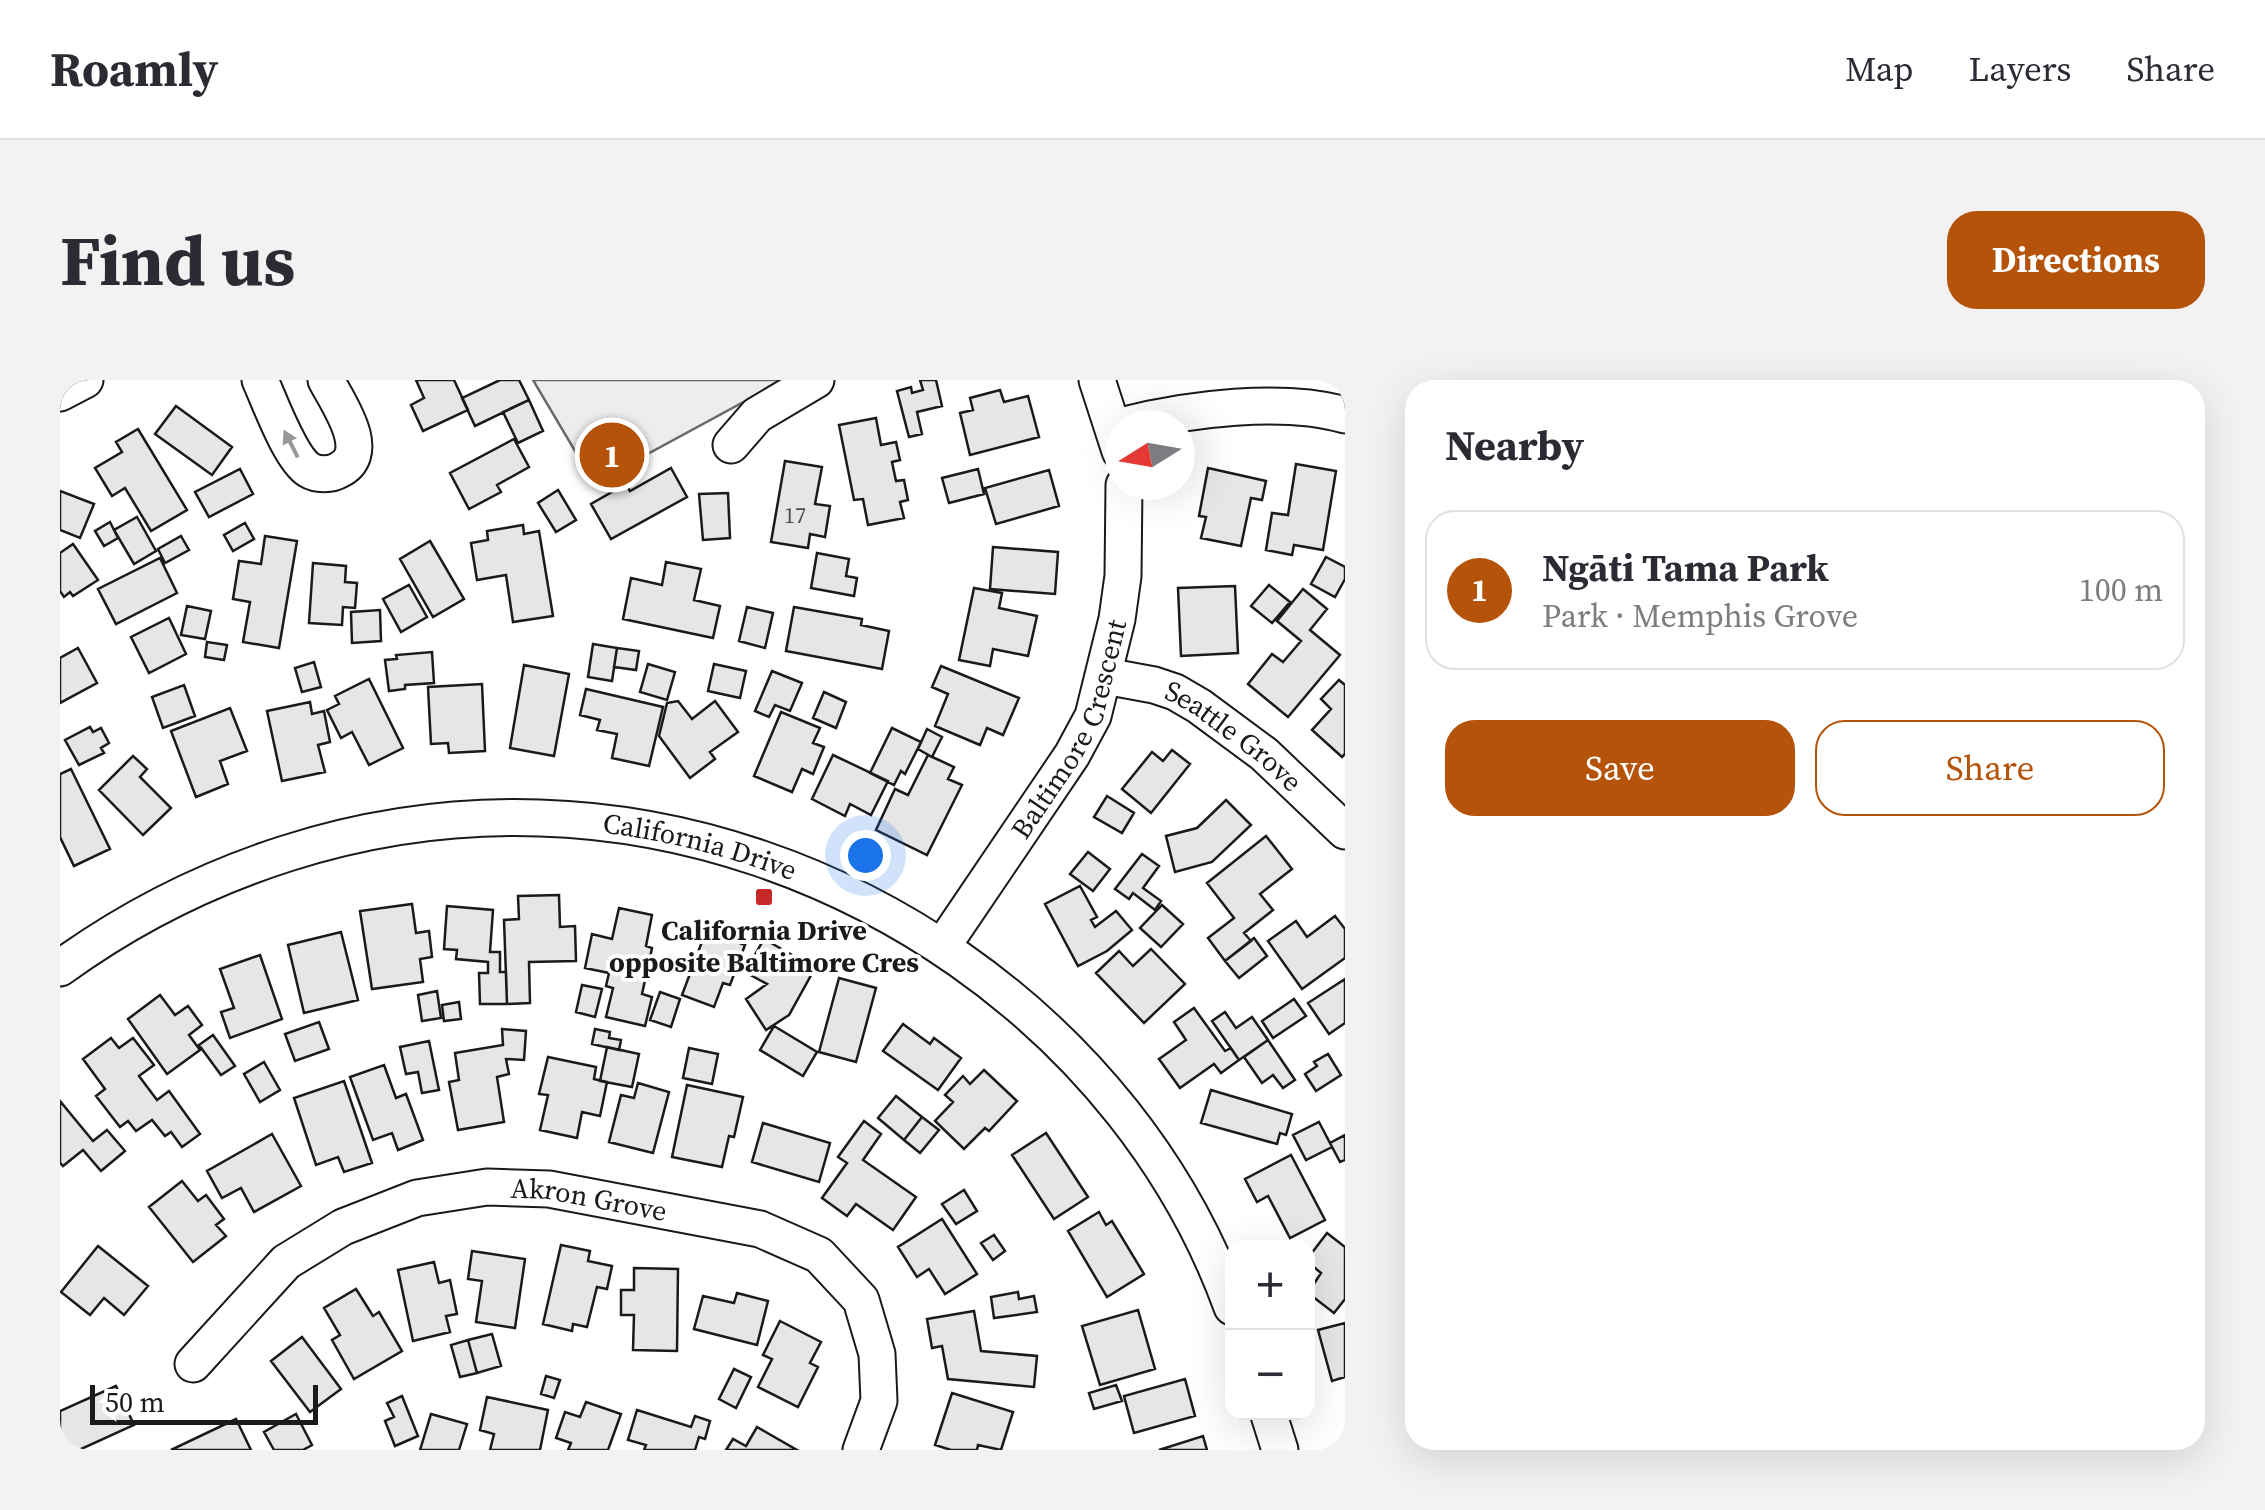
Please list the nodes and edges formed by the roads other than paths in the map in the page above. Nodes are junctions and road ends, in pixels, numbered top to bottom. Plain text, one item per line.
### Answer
1 (85, 380) edge
2 (260, 380) edge
3 (326, 380) edge
4 (816, 380) edge
5 (1097, 380) edge
6 (60, 393) edge
7 (1110, 410) edge
8 (1195, 412) edge
9 (1345, 416) edge
10 (731, 445) dead end
11 (1124, 500) edge
12 (1105, 676) junction
13 (1345, 830) edge
14 (942, 947) junction
15 (60, 968) edge
16 (1225, 1288) edge
17 (193, 1364) dead end
18 (1271, 1420) edge
19 (862, 1450) edge
20 (1280, 1450) edge

1 - 6 street
3 -> 2 street
4 - 10 street
5 - 7 street
8 - 9 street
11 - 12 street, Baltimore Crescent
12 - 13 street, Seattle Grove
12 - 14 street, Baltimore Crescent
14 - 15 street, California Drive
14 - 16 street, California Drive
17 - 19 street, Akron Grove
18 - 20 street

